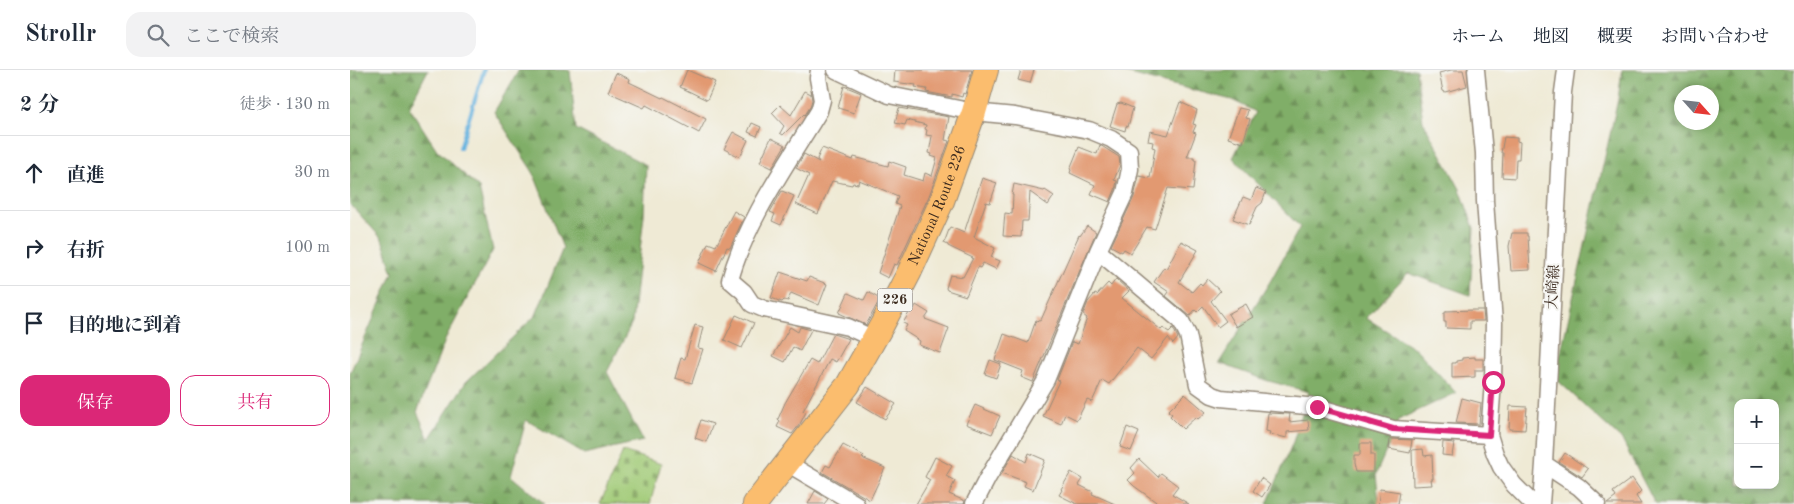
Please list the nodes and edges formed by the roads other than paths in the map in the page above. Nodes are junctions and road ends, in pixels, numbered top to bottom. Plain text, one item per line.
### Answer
1 (819, 70) edge
2 (836, 70) edge
3 (986, 70) edge
4 (1476, 70) edge
5 (1566, 70) edge
6 (974, 112) junction
7 (1098, 251) junction
8 (874, 340) junction
9 (1489, 435) junction
10 (786, 463) junction
11 (1544, 464) junction
12 (755, 504) edge
13 (856, 504) edge
14 (974, 504) edge
15 (1533, 504) edge
16 (1541, 504) edge
17 (1596, 504) edge

1 - 8 street
2 - 6 street
3 - 6 highway, National Route 226 / 226
4 - 9 street
5 - 11 street, 大崎線
6 - 7 street
6 - 8 highway, National Route 226 / 226
7 - 9 street
7 - 14 street
8 - 10 highway, National Route 226 / 226
9 - 15 street
10 - 12 highway, National Route 226 / 226
10 - 13 street
11 - 16 street, 大崎線
11 - 17 street

